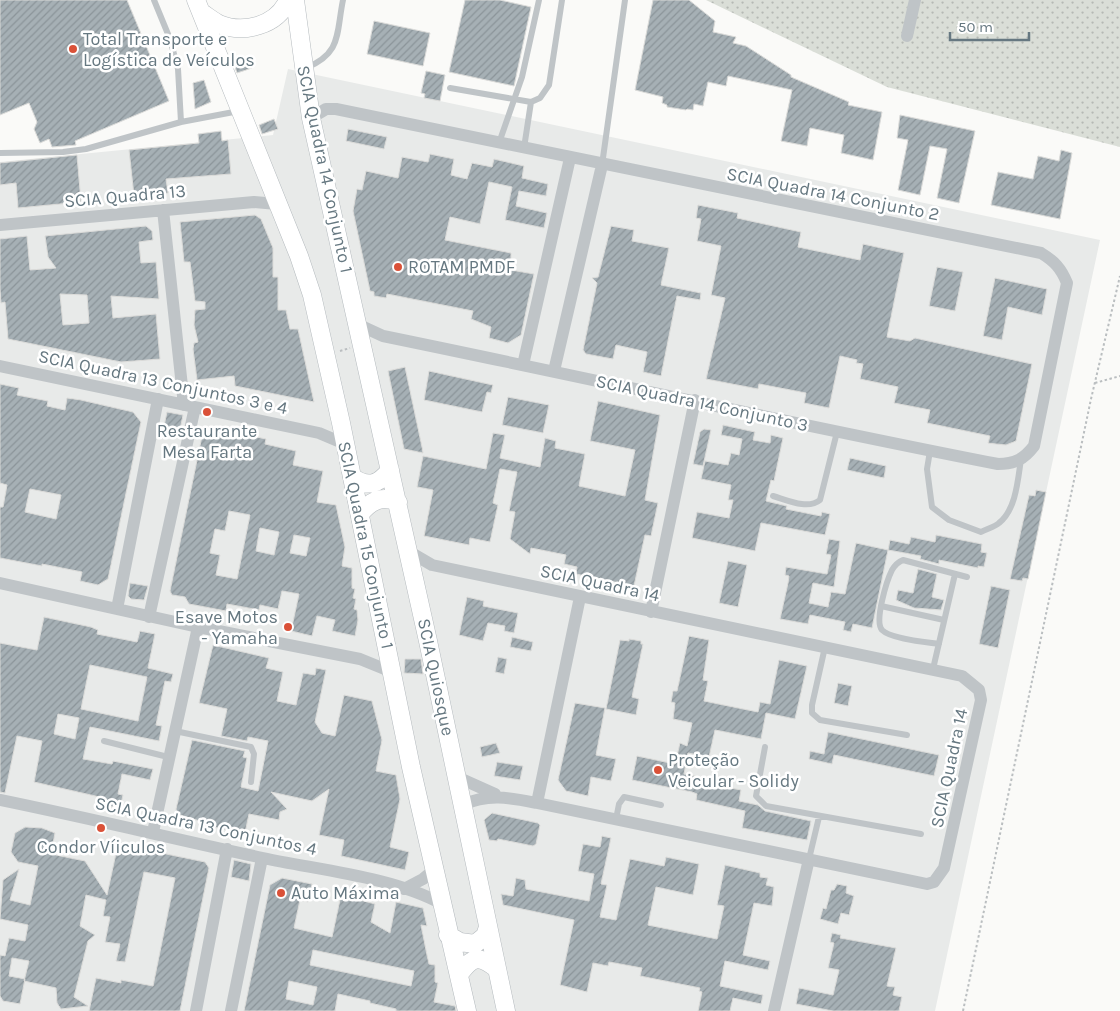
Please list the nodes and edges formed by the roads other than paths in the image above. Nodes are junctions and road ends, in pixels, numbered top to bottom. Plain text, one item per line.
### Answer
1 (154, 0) edge
2 (288, 0) edge
3 (296, 0) edge
4 (343, 0) edge
5 (539, 0) edge
6 (562, 0) edge
7 (625, 0) edge
8 (915, 0) edge
9 (199, 6) edge
10 (907, 36) dead end
11 (303, 70) junction
12 (450, 88) dead end
13 (307, 91) junction
14 (516, 98) junction
15 (531, 102) junction
16 (336, 109) junction
17 (240, 111) junction
18 (311, 118) junction
19 (181, 122) junction
20 (499, 143) junction
21 (524, 148) junction
22 (0, 153) edge
23 (570, 158) junction
24 (602, 165) junction
25 (274, 195) junction
26 (254, 202) junction
27 (163, 210) junction
28 (0, 224) edge
29 (383, 336) junction
30 (362, 338) junction
31 (523, 365) junction
32 (0, 366) edge
33 (554, 371) junction
34 (158, 399) junction
35 (694, 400) junction
36 (189, 406) junction
37 (838, 432) junction
38 (319, 433) junction
39 (343, 433) junction
40 (930, 451) junction
41 (1021, 459) junction
42 (390, 470) junction
43 (352, 477) junction
44 (773, 496) dead end
45 (398, 502) junction
46 (360, 514) junction
47 (411, 565) junction
48 (432, 565) junction
49 (956, 574) junction
50 (967, 577) dead end
51 (0, 583) edge
52 (580, 597) junction
53 (881, 606) junction
54 (117, 609) junction
55 (651, 612) junction
56 (149, 616) junction
57 (944, 620) junction
58 (198, 627) junction
59 (939, 644) junction
60 (826, 647) junction
61 (360, 659) junction
62 (389, 660) junction
63 (933, 669) junction
64 (174, 731) junction
65 (907, 735) dead end
66 (104, 741) dead end
67 (765, 747) dead end
68 (168, 757) junction
69 (251, 782) dead end
70 (460, 791) junction
71 (502, 797) junction
72 (0, 800) edge
73 (537, 803) junction
74 (661, 805) dead end
75 (819, 817) junction
76 (616, 819) junction
77 (153, 832) junction
78 (922, 834) dead end
79 (227, 849) junction
80 (262, 858) junction
81 (809, 859) junction
82 (436, 878) junction
83 (404, 889) junction
84 (442, 904) junction
85 (488, 927) junction
86 (448, 935) junction
87 (496, 968) junction
88 (460, 973) junction
89 (509, 1009) edge
90 (196, 1011) edge
91 (231, 1011) edge
92 (467, 1011) edge
93 (774, 1011) edge

1 - 19 lane
2 - 9 main road
3 - 11 main road, SCIA Quadra 14 Conjunto 1
4 - 11 lane
5 - 14 lane
6 - 15 lane
7 - 24 lane
8 - 10 street
9 - 17 main road, SCIA Quadra 15 Conjunto 1
11 - 13 main road, SCIA Quadra 14 Conjunto 1
12 - 14 lane
13 - 16 street
13 - 18 main road, SCIA Quadra 14 Conjunto 1
14 - 15 lane
14 - 20 lane
15 - 21 lane
16 - 18 street
16 - 20 street, SCIA Quadra 14 Conjunto 2
17 - 19 lane
17 - 25 main road, SCIA Quadra 15 Conjunto 1
18 - 30 main road, SCIA Quadra 14 Conjunto 1
19 - 22 lane
20 - 21 street, SCIA Quadra 14 Conjunto 2
21 - 23 street, SCIA Quadra 14 Conjunto 2
23 - 24 street, SCIA Quadra 14 Conjunto 2
23 - 31 street
24 - 33 street
24 - 41 street, SCIA Quadra 14 Conjunto 2
25 - 26 street, SCIA Quadra 13
25 - 26 street
25 - 39 main road, SCIA Quadra 15 Conjunto 1
26 - 27 street, SCIA Quadra 13
27 - 28 street, SCIA Quadra 13
27 - 36 street
29 - 30 street
29 - 30 street, SCIA Quadra 14 Conjunto 3
29 - 31 street, SCIA Quadra 14 Conjunto 3
30 - 42 main road
31 - 33 street, SCIA Quadra 14 Conjunto 3
32 - 34 street, SCIA Quadra 13 Conjuntos 3 e 4
33 - 35 street, SCIA Quadra 14 Conjunto 3
34 - 36 street, SCIA Quadra 13 Conjuntos 3 e 4
34 - 54 street
35 - 37 street, SCIA Quadra 14 Conjunto 3
35 - 55 street
36 - 38 street, SCIA Quadra 13 Conjuntos 3 e 4
36 - 56 street
37 - 40 street, SCIA Quadra 14 Conjunto 3
37 - 44 lane
38 - 39 street, SCIA Quadra 13 Conjuntos 3 e 4
38 - 39 street
39 - 43 main road, SCIA Quadra 15 Conjunto 1
40 - 41 street, SCIA Quadra 14 Conjunto 3
40 - 41 lane
42 - 43 main road
42 - 45 main road
43 - 46 main road, SCIA Quadra 15 Conjunto 1
45 - 46 main road
45 - 47 main road
46 - 62 main road, SCIA Quadra 15 Conjunto 1
47 - 48 street, SCIA Quadra 14
47 - 48 street
47 - 70 main road, SCIA Quiosque
48 - 52 street, SCIA Quadra 14
49 - 50 lane
49 - 53 lane
49 - 57 lane
51 - 54 street
52 - 55 street, SCIA Quadra 14
52 - 73 street
53 - 57 lane
53 - 59 lane
54 - 56 street
55 - 60 street, SCIA Quadra 14
56 - 58 street
57 - 59 lane
58 - 61 street
58 - 64 street
59 - 63 lane
60 - 63 street, SCIA Quadra 14
60 - 65 lane
61 - 62 street
61 - 62 street
62 - 82 main road, SCIA Quadra 15 Conjunto 1
63 - 81 street, SCIA Quadra 14
64 - 68 street
64 - 69 lane
66 - 68 lane
67 - 75 lane
68 - 77 street
70 - 71 street, SCIA Quadra 14
70 - 71 street, SCIA Quadra 14
70 - 85 main road, SCIA Quiosque
71 - 73 street, SCIA Quadra 14
72 - 77 street, SCIA Quadra 13 Conjuntos 4
73 - 76 street, SCIA Quadra 14
74 - 76 lane
75 - 78 lane
75 - 81 lane
76 - 81 street, SCIA Quadra 14
77 - 79 street, SCIA Quadra 13 Conjuntos 4
79 - 80 street, SCIA Quadra 13 Conjuntos 4
79 - 90 street
80 - 83 street, SCIA Quadra 13 Conjuntos 4
80 - 91 street
81 - 93 street
82 - 83 street
82 - 84 main road, SCIA Quadra 15 Conjunto 1
83 - 84 street, SCIA Quadra 13 Conjuntos 4
84 - 86 main road, SCIA Quadra 15 Conjunto 1
85 - 86 main road
85 - 87 main road, SCIA Quiosque
86 - 88 main road, SCIA Quadra 15 Conjunto 1
87 - 88 main road
87 - 89 main road, SCIA Quiosque
88 - 92 main road, SCIA Quadra 15 Conjunto 1

